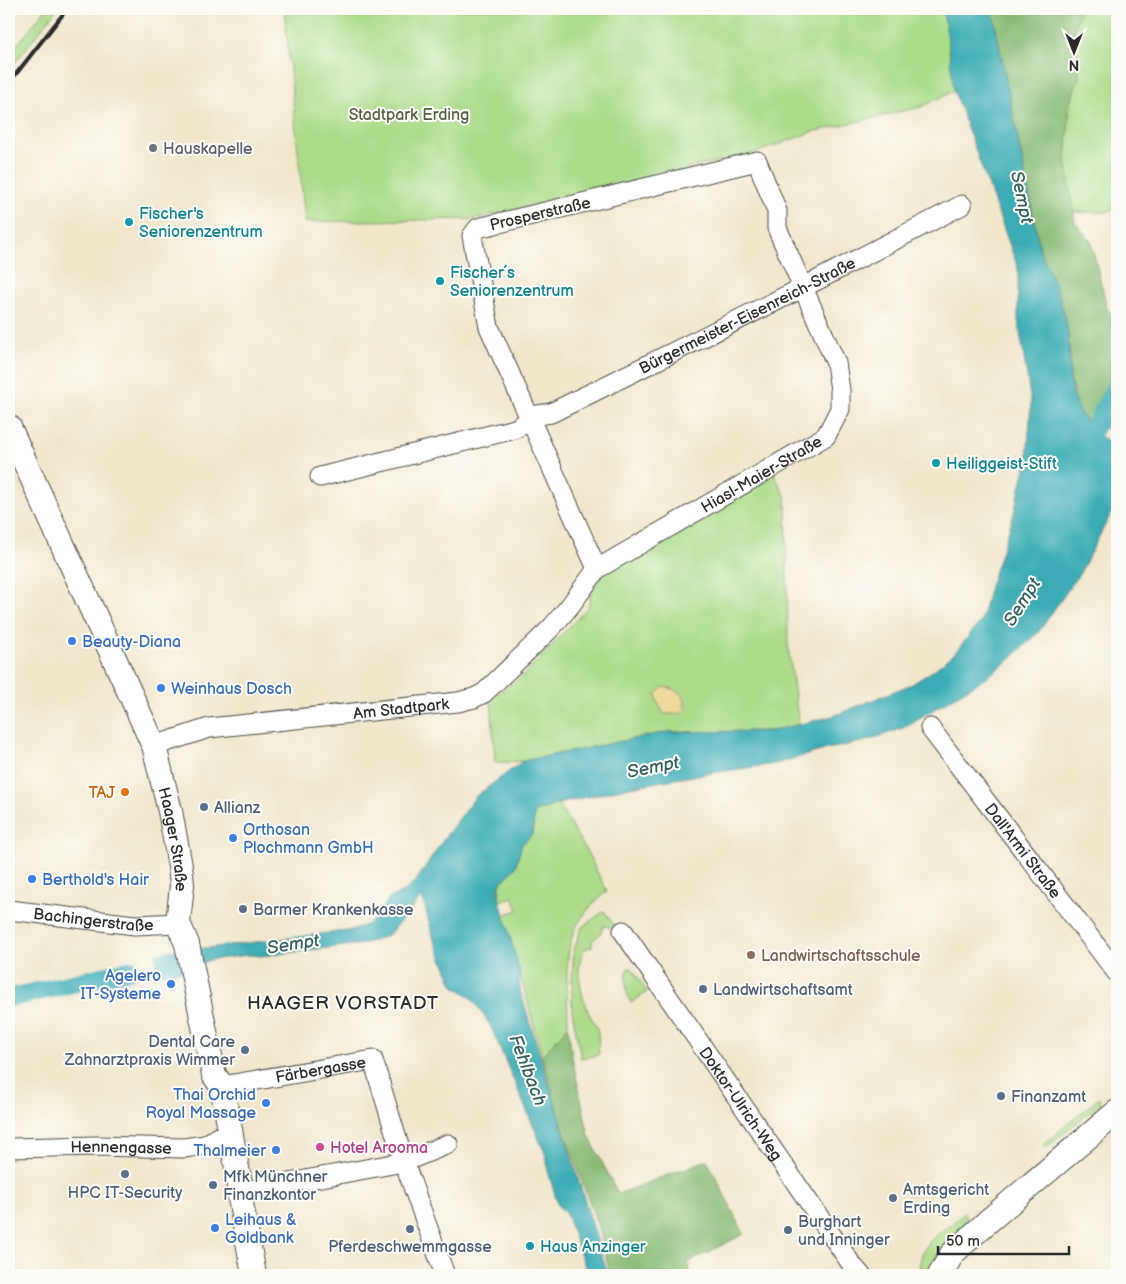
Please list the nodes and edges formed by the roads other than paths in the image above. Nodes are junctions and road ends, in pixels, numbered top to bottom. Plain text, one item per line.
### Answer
1 (757, 160) joint
2 (962, 205) dead end
3 (804, 287) junction
4 (530, 420) junction
5 (9, 427) edge
6 (320, 477) dead end
7 (597, 569) junction
8 (930, 728) dead end
9 (154, 746) junction
10 (9, 910) edge
11 (178, 923) junction
12 (623, 931) dead end
13 (1117, 973) edge
14 (222, 1086) junction
15 (1117, 1112) edge
16 (231, 1135) junction
17 (448, 1144) dead end
18 (9, 1148) edge
19 (404, 1162) junction
20 (239, 1192) junction
21 (254, 1275) edge
22 (445, 1275) edge
23 (861, 1275) edge
24 (940, 1275) edge

1 - 3 street, Hiasl-Maier-Straße
1 - 4 street, Prosperstraße
2 - 3 street, Bürgermeister-Eisenreich-Straße
3 - 4 street, Bürgermeister-Eisenreich-Straße
3 - 7 street, Hiasl-Maier-Straße
4 - 6 street, Bürgermeister-Eisenreich-Straße
4 - 7 street, Prosperstraße
5 - 9 street, Haager Straße
7 - 9 street, Am Stadtpark
8 - 13 street, Dall'Armi Straße
9 - 11 street, Haager Straße
10 - 11 street, Bachingerstraße
11 - 14 street, Haager Straße
12 - 23 street, Doktor-Ulrich-Weg
14 - 16 street, Haager Straße
14 - 19 street, Färbergasse
15 - 24 street
16 - 18 street, Hennengasse
16 - 20 street, Haager Straße
17 - 19 street
19 - 20 street
19 - 22 street
20 - 21 street, Haager Straße

